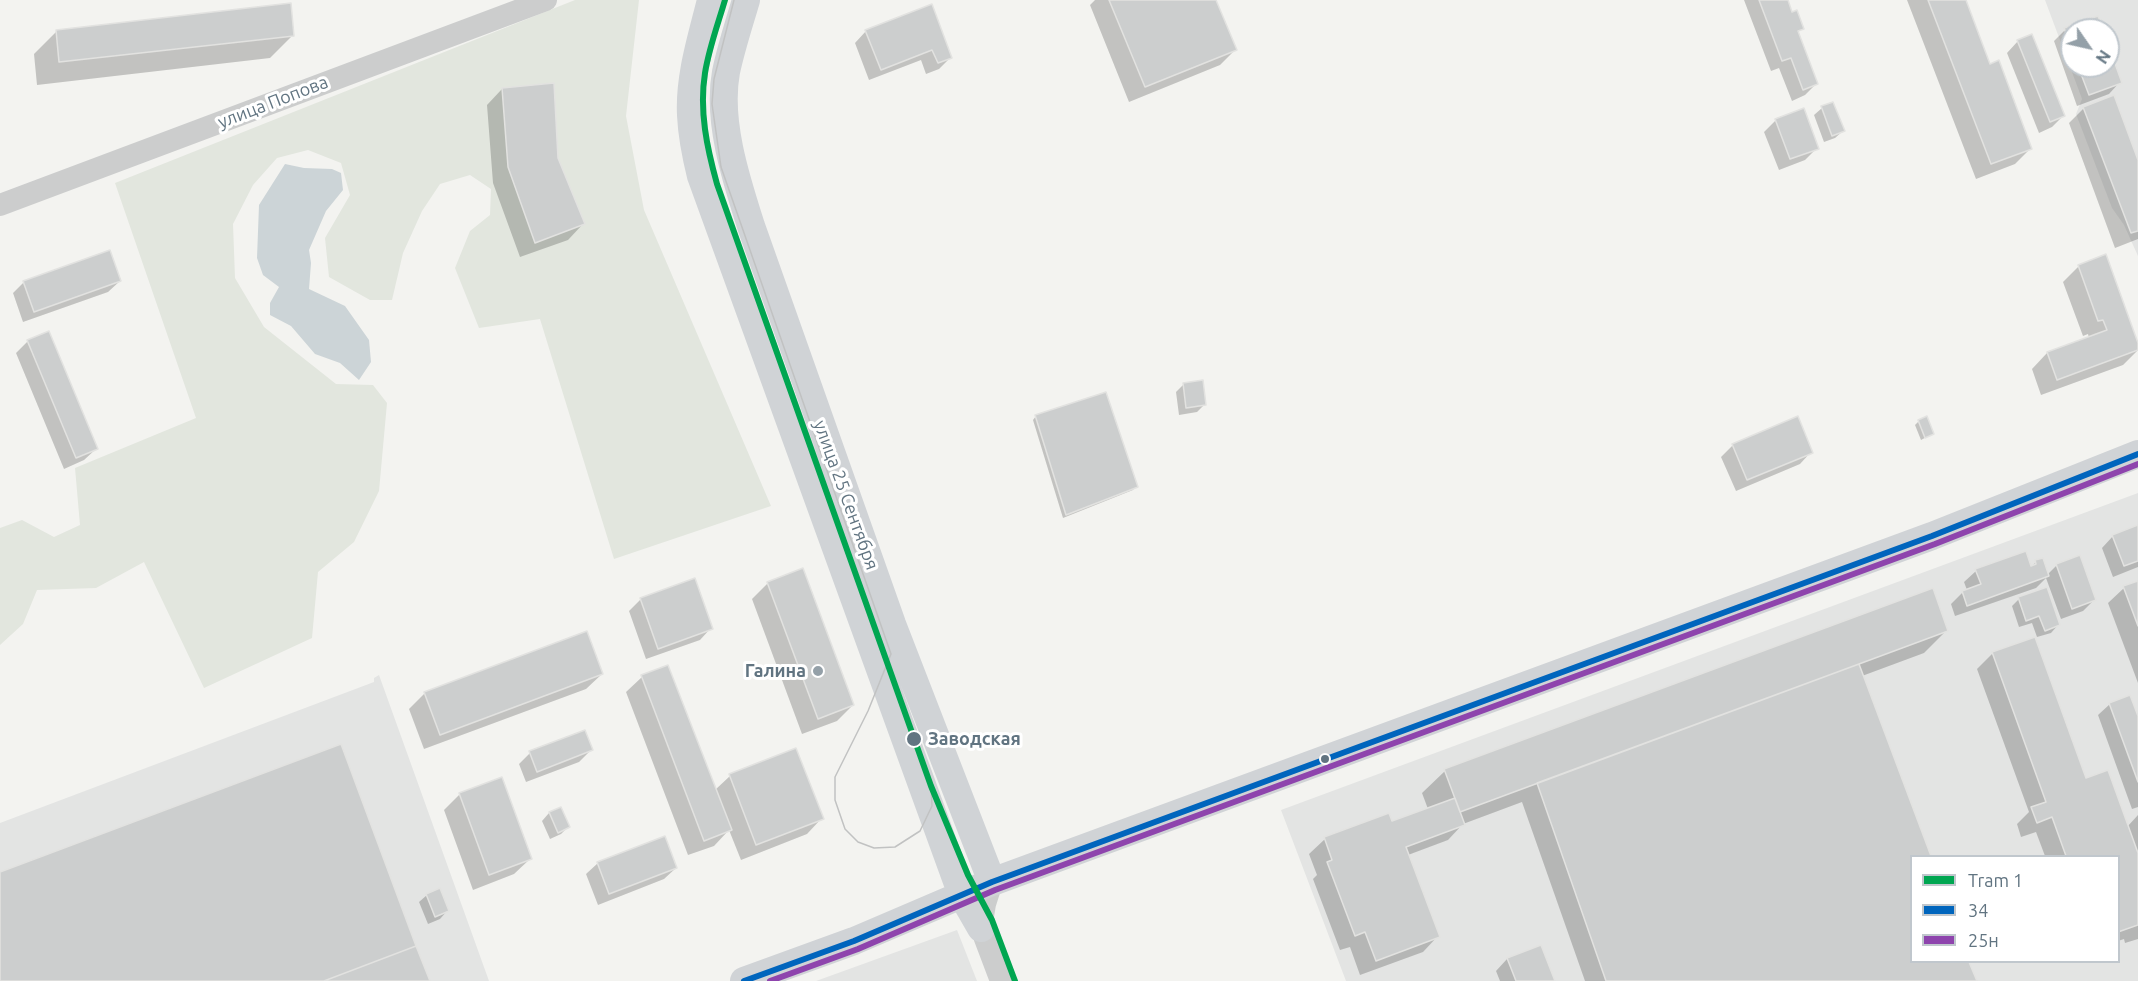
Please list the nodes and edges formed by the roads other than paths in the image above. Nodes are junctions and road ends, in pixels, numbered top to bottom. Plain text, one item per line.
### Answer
1 (546, 0) edge
2 (711, 0) edge
3 (746, 0) edge
4 (0, 205) edge
5 (2138, 454) edge
6 (992, 882) junction
7 (962, 895) junction
8 (981, 928) junction
9 (744, 981) edge
10 (1001, 981) edge

1 - 4 street, улица Попова
2 - 7 main road
3 - 6 main road, улица 25 Сентября
5 - 6 main road
6 - 7 main road
6 - 8 street
7 - 8 main road
7 - 9 main road
8 - 10 street

